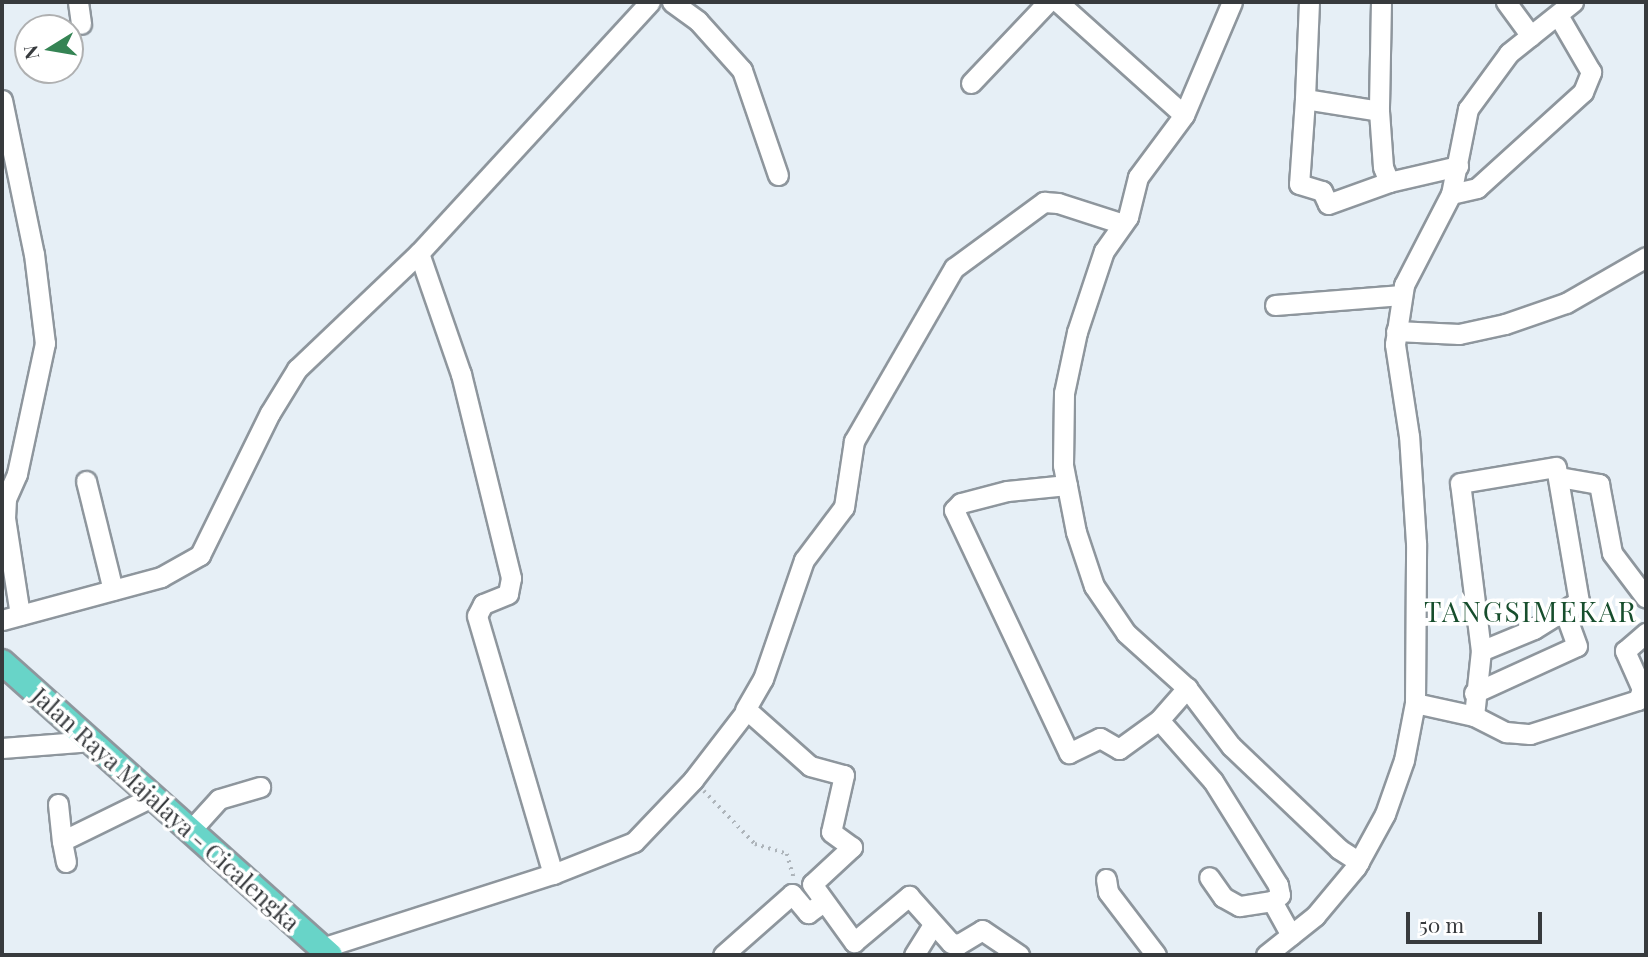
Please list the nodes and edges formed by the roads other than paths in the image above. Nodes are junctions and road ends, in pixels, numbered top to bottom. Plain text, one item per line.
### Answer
1 (650, 2) edge
2 (672, 2) edge
3 (1048, 2) edge
4 (1058, 2) edge
5 (1232, 2) edge
6 (1309, 2) edge
7 (1381, 2) edge
8 (1506, 2) edge
9 (1565, 8) edge
10 (1531, 36) junction
11 (971, 83) dead end
12 (1305, 99) junction
13 (2, 100) edge
14 (1379, 111) junction
15 (1184, 115) junction
16 (1458, 166) junction
17 (778, 174) dead end
18 (1388, 182) junction
19 (1451, 194) junction
20 (1123, 224) junction
21 (419, 253) junction
22 (1646, 257) edge
23 (1402, 295) junction
24 (1275, 305) dead end
25 (1396, 331) junction
26 (1559, 477) junction
27 (86, 481) dead end
28 (1067, 485) junction
29 (113, 590) junction
30 (1646, 598) edge
31 (1564, 611) junction
32 (11, 618) edge
33 (1646, 633) edge
34 (1481, 651) junction
35 (2, 662) edge
36 (1187, 688) junction
37 (1474, 693) junction
38 (1415, 703) junction
39 (745, 710) junction
40 (1474, 716) junction
41 (1160, 720) junction
42 (92, 741) junction
43 (2, 748) edge
44 (260, 786) dead end
45 (152, 797) junction
46 (58, 804) dead end
47 (190, 831) junction
48 (62, 841) junction
49 (66, 862) dead end
50 (1359, 862) junction
51 (553, 874) junction
52 (1209, 877) dead end
53 (1106, 879) dead end
54 (1272, 901) junction
55 (823, 902) junction
56 (933, 925) junction
57 (1291, 935) junction
58 (861, 949) edge
59 (326, 952) edge
60 (723, 955) edge
61 (914, 955) edge
62 (1019, 955) edge
63 (1156, 955) edge
64 (1266, 955) edge

1 - 21 street
2 - 17 street
3 - 11 street
4 - 15 street
5 - 15 street
6 - 12 street
7 - 14 street
8 - 10 street
9 - 10 street
9 - 19 street
10 - 16 street
12 - 14 street
12 - 18 street
13 - 32 street
14 - 18 street
15 - 20 street
16 - 18 street
16 - 19 street
19 - 23 street
20 - 28 street
20 - 39 street
21 - 29 street
21 - 51 street
22 - 25 street
23 - 24 street
23 - 25 street
25 - 38 street
26 - 30 street
26 - 31 street
26 - 34 street
27 - 29 street
28 - 36 street
28 - 41 street
29 - 32 street
31 - 34 street
31 - 37 street
33 - 40 street
34 - 37 street
35 - 42 main road, Jalan Raya Majalaya - Cicalengka
36 - 41 street
36 - 50 street
37 - 40 street
38 - 40 street
38 - 50 street
39 - 51 street
39 - 55 street
41 - 54 street
42 - 43 street
42 - 45 main road, Jalan Raya Majalaya - Cicalengka
44 - 47 street
45 - 47 main road, Jalan Raya Majalaya - Cicalengka
45 - 48 street
46 - 48 street
47 - 59 main road, Jalan Raya Majalaya - Cicalengka
48 - 49 street
50 - 57 street
51 - 59 street
52 - 54 street
53 - 63 street
54 - 57 street
55 - 58 street
55 - 60 street
56 - 58 street
56 - 61 street
56 - 62 street
57 - 64 street

